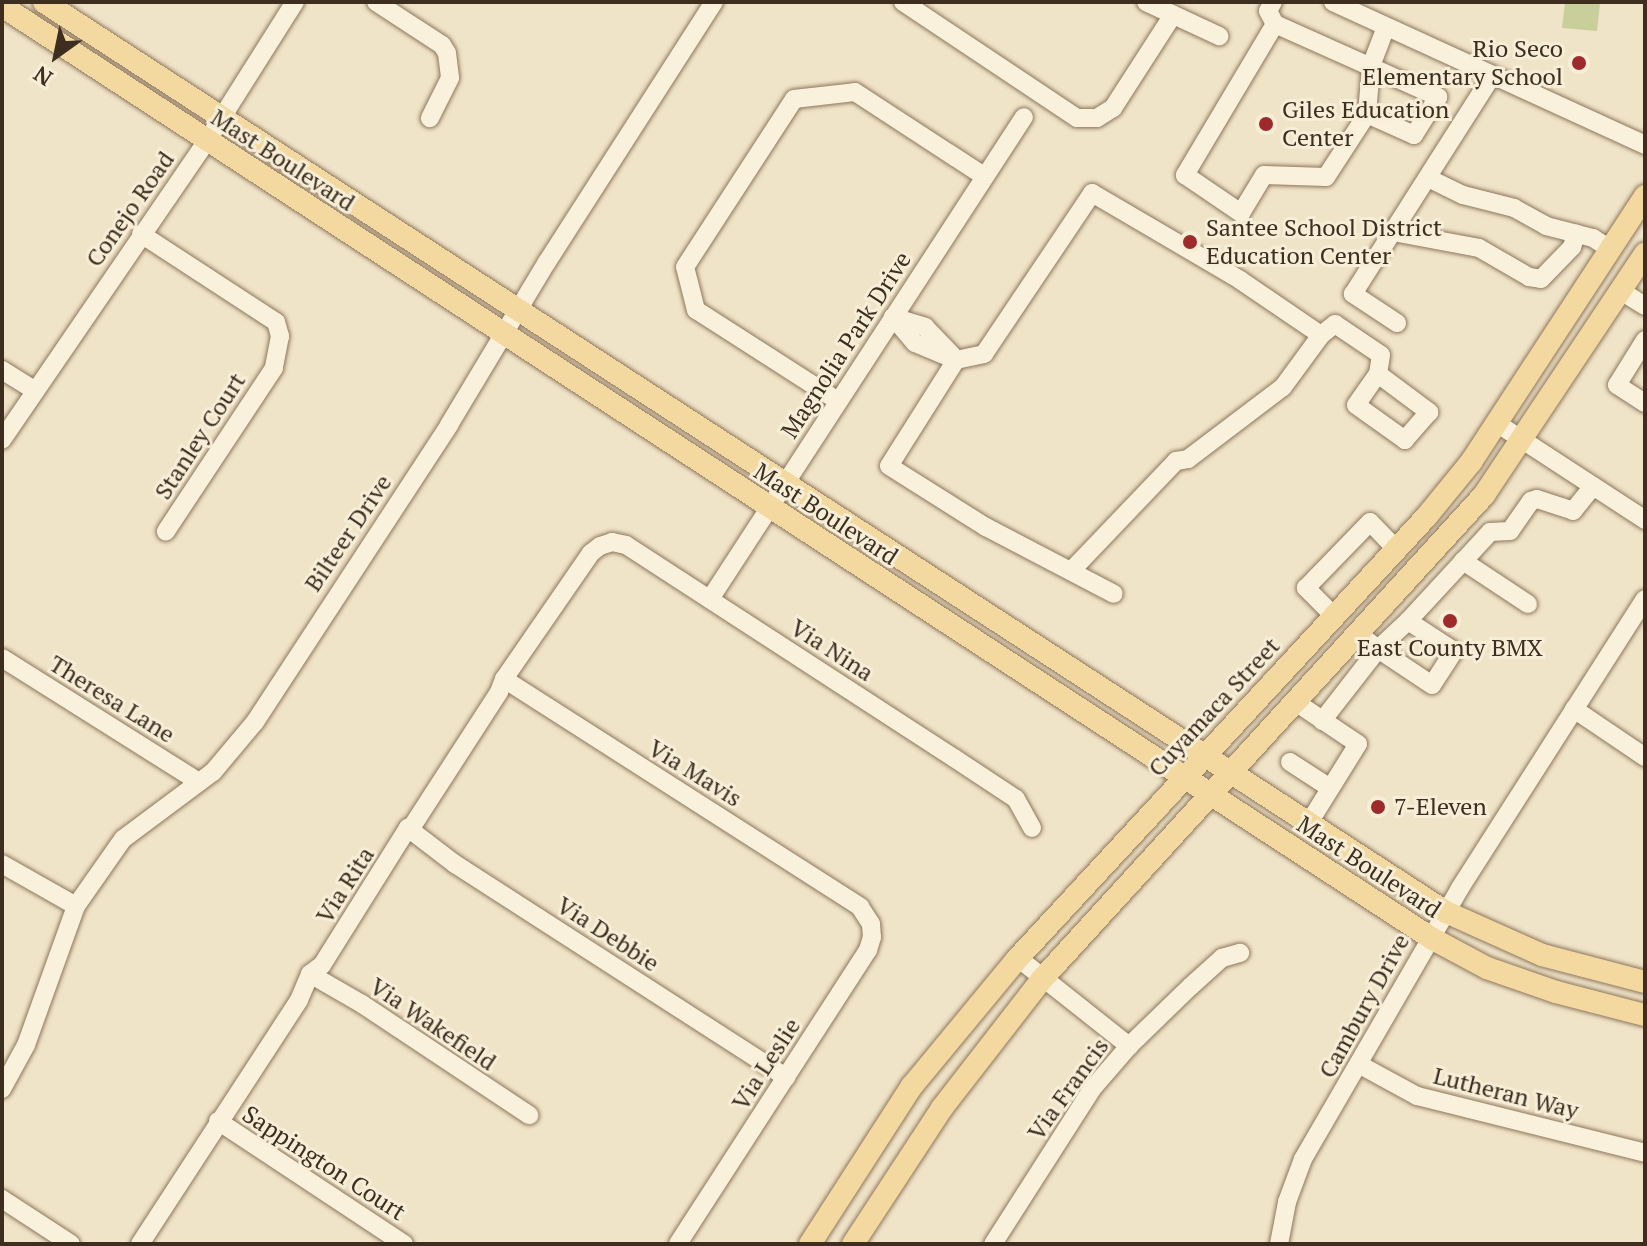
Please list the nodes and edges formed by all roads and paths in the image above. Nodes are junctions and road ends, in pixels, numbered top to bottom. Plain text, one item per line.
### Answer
1 (44, 2) edge
2 (295, 2) edge
3 (376, 2) edge
4 (903, 2) edge
5 (1146, 2) edge
6 (1273, 2) edge
7 (1333, 2) edge
8 (709, 4) edge
9 (2, 6) edge
10 (1173, 15) junction
11 (1275, 24) junction
12 (1386, 27) junction
13 (1219, 36) dead end
14 (1371, 66) junction
15 (1492, 76) junction
16 (1367, 114) junction
17 (222, 117) junction
18 (1024, 117) dead end
19 (430, 118) dead end
20 (207, 141) junction
21 (1645, 145) edge
22 (984, 176) junction
23 (1428, 178) junction
24 (1645, 196) edge
25 (1393, 232) junction
26 (141, 234) junction
27 (1576, 234) junction
28 (1610, 249) junction
29 (1645, 254) edge
30 (1621, 291) junction
31 (1645, 306) edge
32 (519, 311) junction
33 (893, 317) junction
34 (1397, 323) dead end
35 (505, 335) junction
36 (1321, 335) junction
37 (1645, 340) edge
38 (956, 360) junction
39 (2, 370) edge
40 (1378, 374) dead end
41 (35, 391) junction
42 (838, 401) junction
43 (1645, 403) edge
44 (1498, 424) junction
45 (2, 440) edge
46 (1524, 440) junction
47 (785, 483) junction
48 (1593, 486) junction
49 (770, 508) junction
50 (1645, 520) edge
51 (166, 531) dead end
52 (1396, 549) junction
53 (591, 553) joint
54 (1463, 561) junction
55 (1071, 571) junction
56 (1114, 594) dead end
57 (710, 599) junction
58 (1645, 599) edge
59 (1528, 604) dead end
60 (1334, 616) junction
61 (1408, 621) junction
62 (1360, 635) junction
63 (1378, 649) junction
64 (2, 658) edge
65 (504, 679) junction
66 (1297, 703) junction
67 (1574, 709) junction
68 (1322, 721) junction
69 (1204, 754) junction
70 (1645, 757) edge
71 (1290, 762) dead end
72 (1234, 772) junction
73 (1184, 780) junction
74 (197, 781) junction
75 (1330, 788) junction
76 (1211, 796) junction
77 (1307, 819) junction
78 (408, 828) junction
79 (1032, 828) dead end
80 (2, 864) edge
81 (76, 906) junction
82 (860, 907) joint
83 (1446, 912) junction
84 (1431, 938) junction
85 (1240, 953) dead end
86 (1018, 958) junction
87 (310, 974) junction
88 (1043, 978) junction
89 (1645, 982) edge
90 (1645, 1015) edge
91 (1129, 1046) junction
92 (1360, 1065) junction
93 (786, 1077) junction
94 (2, 1089) edge
95 (529, 1115) dead end
96 (218, 1121) junction
97 (1645, 1153) edge
98 (2, 1199) edge
99 (71, 1244) edge
100 (140, 1244) edge
101 (404, 1244) edge
102 (678, 1244) edge
103 (810, 1244) edge
104 (853, 1244) edge
105 (993, 1244) edge
106 (1279, 1244) edge

1 - 17 main road, Mast Boulevard
2 - 17 street, Conejo Road
3 - 19 street
4 - 10 street
5 - 10 street
6 - 11 street
7 - 12 street
8 - 32 street, Bilteer Drive
9 - 20 main road, Mast Boulevard
10 - 13 street
11 - 14 street
11 - 16 street
12 - 14 street
12 - 15 street
14 - 16 street
14 - 16 street
15 - 21 street
15 - 23 street
17 - 20 street, Conejo Road
17 - 32 main road, Mast Boulevard
18 - 22 street, Magnolia Park Drive
20 - 26 street, Conejo Road
20 - 35 main road, Mast Boulevard
22 - 33 street, Magnolia Park Drive
22 - 42 street
23 - 25 street
23 - 27 street
24 - 28 main road, Cuyamaca Street
25 - 27 street
25 - 34 street
26 - 41 street, Conejo Road
26 - 51 street, Stanley Court
27 - 28 street
28 - 44 main road, Cuyamaca Street
29 - 30 main road
30 - 31 street
30 - 46 main road
32 - 35 street, Bilteer Drive
32 - 47 main road, Mast Boulevard
33 - 38 street
33 - 42 street, Magnolia Park Drive
35 - 49 main road, Mast Boulevard
35 - 74 street, Bilteer Drive
36 - 38 street
36 - 40 street
36 - 55 street
37 - 43 street
38 - 55 street
39 - 41 street
41 - 45 street, Conejo Road
42 - 47 street, Magnolia Park Drive
44 - 46 street
44 - 52 main road, Cuyamaca Street
46 - 48 street
46 - 62 main road
47 - 49 street, Magnolia Park Drive
47 - 69 main road, Mast Boulevard
48 - 50 street
48 - 54 street
49 - 57 street, Magnolia Park Drive
49 - 73 main road, Mast Boulevard
52 - 60 main road, Cuyamaca Street
52 - 60 street
53 - 57 street, Via Nina
53 - 65 street, Via Rita
54 - 59 street
54 - 61 street
55 - 56 street
57 - 79 street, Via Nina
58 - 67 street, Cambury Drive
60 - 69 main road, Cuyamaca Street
61 - 63 street
61 - 63 street
62 - 63 street
62 - 66 main road
63 - 68 street
64 - 74 street, Theresa Lane
65 - 78 street, Via Rita
65 - 82 street, Via Mavis
66 - 68 street
66 - 72 main road
67 - 70 street
67 - 83 street, Cambury Drive
68 - 75 street
69 - 72 main road, Mast Boulevard
69 - 73 main road, Cuyamaca Street
71 - 75 street
72 - 76 main road
72 - 77 main road, Mast Boulevard
73 - 76 main road, Mast Boulevard
73 - 86 main road, Cuyamaca Street
74 - 81 street, Bilteer Drive
75 - 77 street
76 - 84 main road, Mast Boulevard
76 - 88 main road
77 - 83 main road, Mast Boulevard
78 - 87 street, Via Rita
78 - 93 street, Via Debbie
80 - 81 street
81 - 94 street, Bilteer Drive
82 - 93 street, Via Leslie
83 - 84 street, Cambury Drive
83 - 89 main road, Mast Boulevard
84 - 90 main road, Mast Boulevard
84 - 92 street, Cambury Drive
85 - 91 street, Via Francis
86 - 88 street
86 - 103 main road, Cuyamaca Street
87 - 95 street, Via Wakefield
87 - 96 street, Via Rita
88 - 91 street
88 - 104 main road
91 - 105 street, Via Francis
92 - 97 street, Lutheran Way
92 - 106 street, Cambury Drive
93 - 102 street, Via Leslie
96 - 100 street, Via Rita
96 - 101 street, Sappington Court
98 - 99 street

